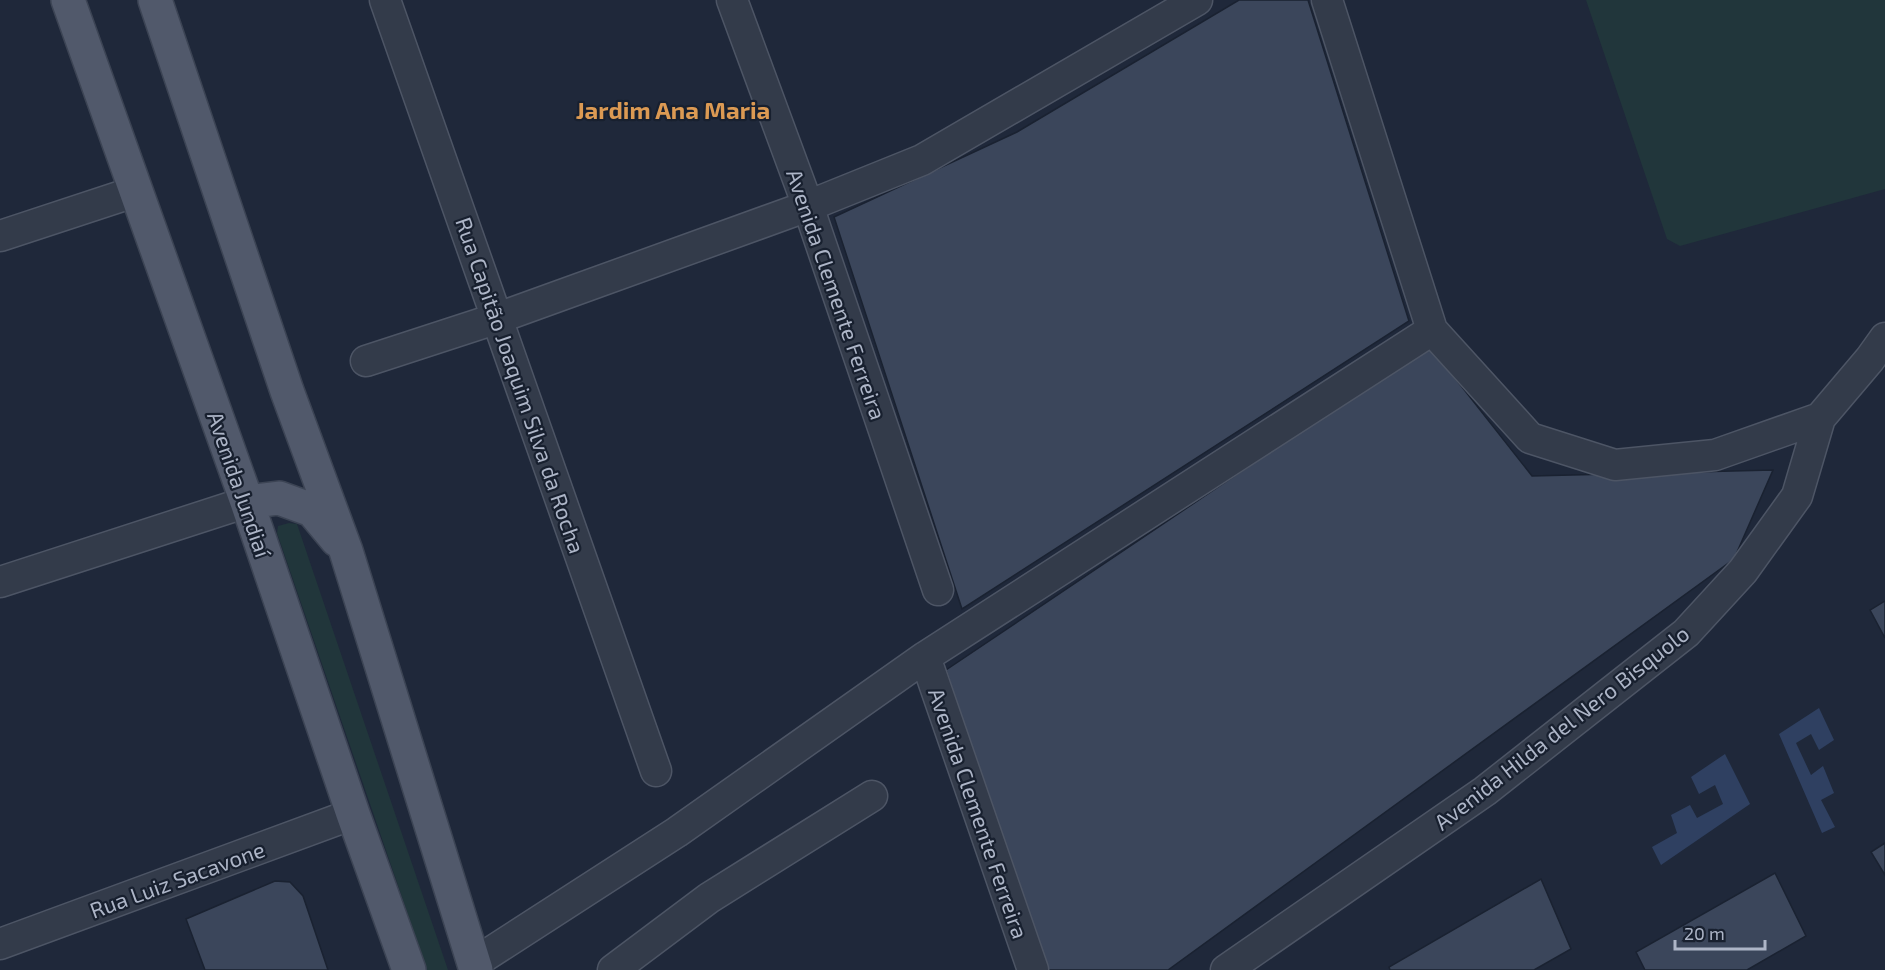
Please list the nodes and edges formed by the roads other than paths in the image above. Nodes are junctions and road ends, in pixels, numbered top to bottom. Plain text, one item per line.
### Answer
1 (68, 0) edge
2 (155, 0) edge
3 (385, 0) edge
4 (732, 0) edge
5 (1197, 0) edge
6 (1327, 0) edge
7 (137, 191) junction
8 (808, 206) junction
9 (0, 236) edge
10 (498, 318) junction
11 (1432, 330) junction
12 (1885, 338) edge
13 (366, 362) dead end
14 (1820, 418) junction
15 (247, 502) junction
16 (346, 550) junction
17 (0, 582) edge
18 (938, 590) dead end
19 (925, 657) junction
20 (656, 771) dead end
21 (872, 796) dead end
22 (353, 814) junction
23 (0, 944) edge
24 (475, 967) edge
25 (409, 970) edge
26 (613, 970) edge
27 (1033, 970) edge
28 (1226, 970) edge

1 - 7 main road, Avenida Jundiaí
2 - 16 main road
3 - 10 street, Rua Capitão Joaquim Silva da Rocha
4 - 8 street, Avenida Clemente Ferreira
5 - 8 street
6 - 11 street
7 - 9 street
7 - 15 main road, Avenida Jundiaí
8 - 10 street
8 - 18 street, Avenida Clemente Ferreira
10 - 13 street
10 - 20 street, Rua Capitão Joaquim Silva da Rocha
11 - 14 street
11 - 19 street
12 - 14 street
14 - 28 street, Avenida Hilda del Nero Bisquolo
15 - 16 main road
15 - 17 street
15 - 22 main road, Avenida Jundiaí
16 - 24 main road
19 - 24 street
19 - 27 street, Avenida Clemente Ferreira
21 - 26 street
22 - 23 street, Rua Luiz Sacavone
22 - 25 main road, Avenida Jundiaí

